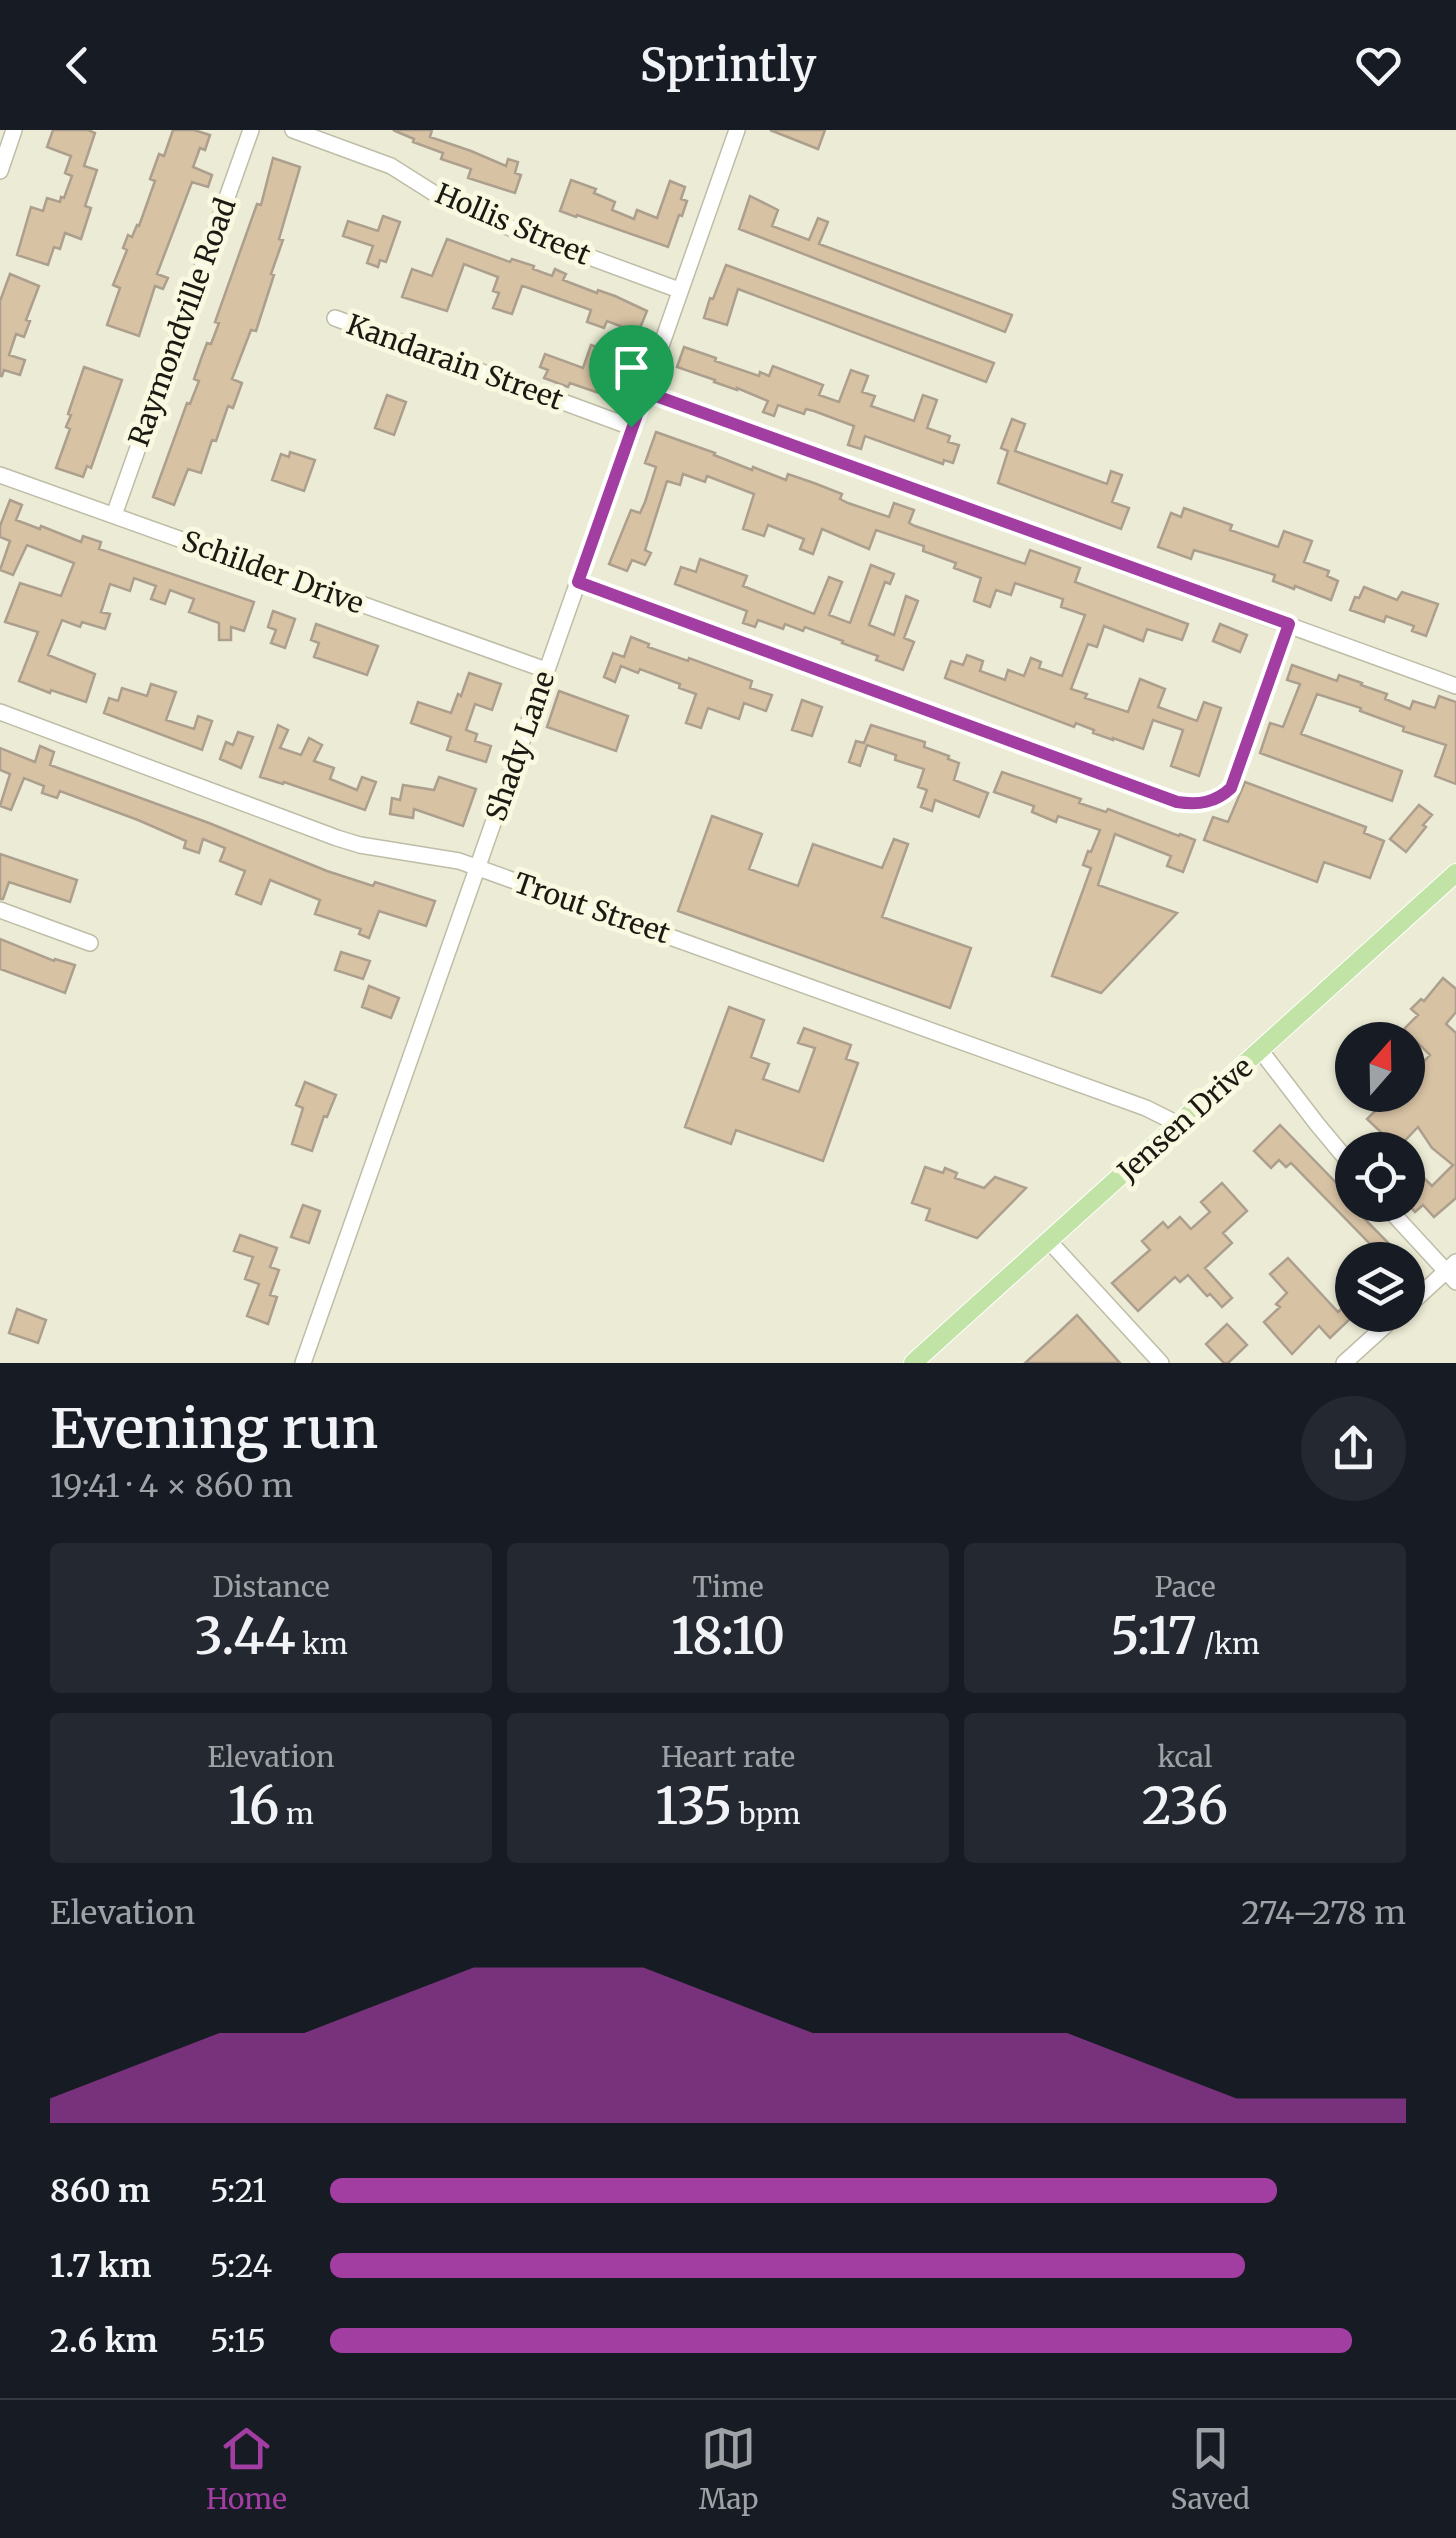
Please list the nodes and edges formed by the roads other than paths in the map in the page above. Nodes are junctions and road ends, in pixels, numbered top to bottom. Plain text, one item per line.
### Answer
1 (14, 130) edge
2 (251, 130) edge
3 (294, 130) edge
4 (737, 130) edge
5 (0, 172) edge
6 (680, 290) junction
7 (334, 318) dead end
8 (645, 392) junction
9 (631, 427) junction
10 (0, 475) edge
11 (114, 515) junction
12 (578, 582) junction
13 (1289, 624) junction
14 (546, 670) junction
15 (1456, 686) edge
16 (0, 712) edge
17 (477, 868) junction
18 (1455, 875) edge
19 (0, 910) edge
20 (90, 943) dead end
21 (1261, 1050) junction
22 (1178, 1124) junction
23 (1335, 1146) edge
24 (1403, 1222) edge
25 (1050, 1241) junction
26 (1452, 1272) edge
27 (1425, 1293) edge
28 (1378, 1332) edge
29 (303, 1363) edge
30 (912, 1363) edge
31 (1161, 1363) edge
32 (1344, 1363) edge

1 - 5 street
2 - 11 street, Raymondville Road
3 - 6 street, Hollis Street
4 - 6 street, Shady Lane
6 - 8 street, Shady Lane
7 - 9 street, Kandarain Street
8 - 9 street, Shady Lane
8 - 13 street
9 - 12 street, Shady Lane
10 - 11 street, Schilder Drive
11 - 14 street, Schilder Drive
12 - 13 street
12 - 14 street, Shady Lane
13 - 15 street
14 - 17 street, Shady Lane
16 - 17 street, Trout Street
17 - 22 street, Trout Street
17 - 29 street, Shady Lane
18 - 21 main road, Jensen Drive
19 - 20 street
21 - 22 main road, Jensen Drive
21 - 23 street
22 - 25 main road, Jensen Drive
24 - 26 street
25 - 30 main road, Jensen Drive
25 - 31 street
26 - 27 street
28 - 32 street

